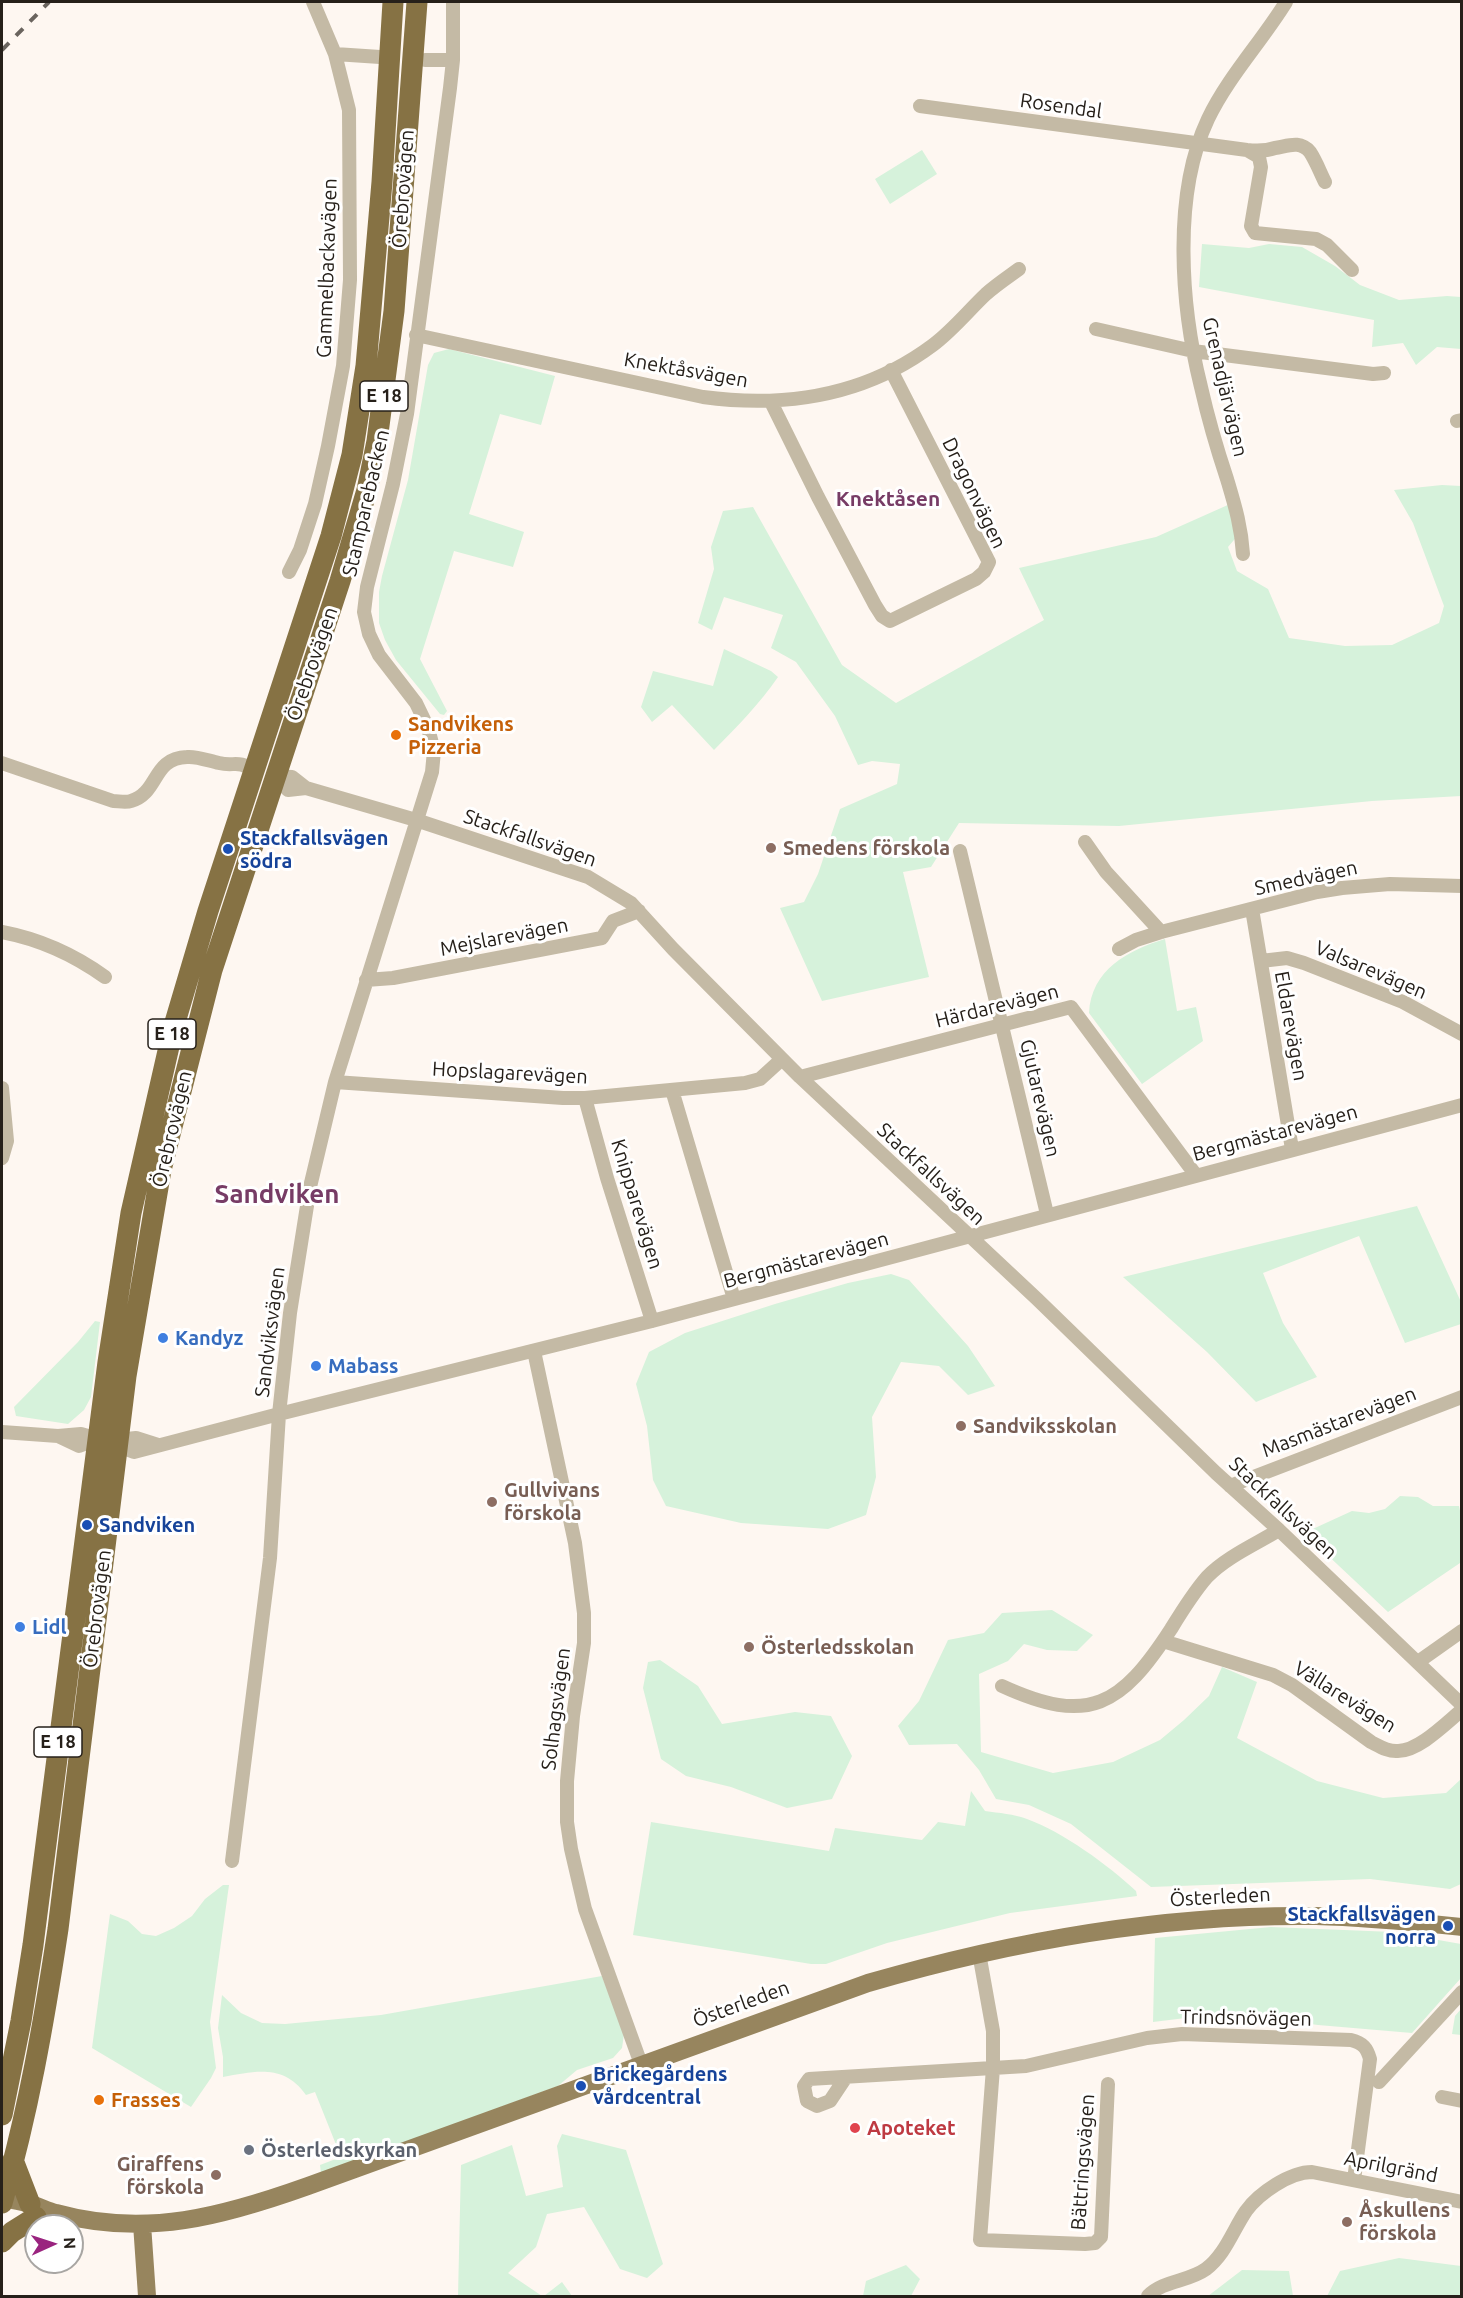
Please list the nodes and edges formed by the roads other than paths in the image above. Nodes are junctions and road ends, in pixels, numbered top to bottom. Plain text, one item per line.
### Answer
1 (313, 2) edge
2 (393, 2) edge
3 (417, 2) edge
4 (453, 2) edge
5 (1286, 2) edge
6 (335, 54) junction
7 (380, 57) dead end
8 (425, 60) dead end
9 (453, 60) junction
10 (920, 106) dead end
11 (1197, 144) junction
12 (1247, 150) junction
13 (1325, 182) dead end
14 (1019, 269) dead end
15 (1352, 270) dead end
16 (1096, 329) dead end
17 (416, 335) junction
18 (1193, 351) junction
19 (891, 370) junction
20 (1384, 373) dead end
21 (771, 402) junction
22 (1243, 554) dead end
23 (289, 572) dead end
24 (2, 764) edge
25 (254, 771) junction
26 (274, 776) junction
27 (416, 820) junction
28 (1085, 842) dead end
29 (960, 851) dead end
30 (1461, 886) edge
31 (1252, 909) junction
32 (639, 911) junction
33 (2, 932) edge
34 (1161, 932) junction
35 (1119, 949) dead end
36 (1261, 961) junction
37 (105, 977) dead end
38 (366, 980) junction
39 (1002, 1024) junction
40 (1461, 1034) edge
41 (782, 1059) junction
42 (800, 1077) junction
43 (335, 1082) junction
44 (2, 1089) edge
45 (672, 1090) junction
46 (585, 1098) junction
47 (1460, 1109) edge
48 (1292, 1149) junction
49 (2, 1158) edge
50 (1195, 1174) junction
51 (1047, 1214) junction
52 (969, 1235) junction
53 (734, 1299) junction
54 (652, 1321) junction
55 (534, 1351) junction
56 (1461, 1397) edge
57 (279, 1414) junction
58 (2, 1431) edge
59 (108, 1439) junction
60 (1230, 1486) junction
61 (1279, 1530) junction
62 (1461, 1631) edge
63 (1163, 1641) junction
64 (1418, 1662) junction
65 (1002, 1686) dead end
66 (1461, 1707) edge
67 (232, 1861) dead end
68 (1461, 1927) edge
69 (979, 1953) junction
70 (1461, 1992) edge
71 (641, 2064) junction
72 (993, 2068) junction
73 (846, 2077) dead end
74 (1379, 2082) dead end
75 (1108, 2084) dead end
76 (1442, 2097) dead end
77 (1461, 2101) edge
78 (2, 2115) edge
79 (13, 2160) junction
80 (1354, 2180) junction
81 (2, 2200) edge
82 (1461, 2202) edge
83 (41, 2211) junction
84 (142, 2224) junction
85 (2, 2242) edge
86 (147, 2296) edge
87 (1148, 2296) edge

1 - 6 street, Gammelbackavägen
2 - 25 highway, Örebrovägen / E 18
3 - 26 highway, Örebrovägen / E 18
4 - 9 street, Stamparebacken
5 - 11 street, Grenadjärvägen
6 - 7 street
6 - 23 street, Gammelbackavägen
8 - 9 street
9 - 17 street, Stamparebacken
10 - 11 street, Rosendal
11 - 12 street, Rosendal
11 - 18 street, Grenadjärvägen
12 - 13 street, Rosendal
12 - 15 street
14 - 19 street, Knektåsvägen
16 - 18 street
17 - 21 street, Knektåsvägen
17 - 27 street, Stamparebacken
18 - 20 street
18 - 22 street, Grenadjärvägen
19 - 21 street, Knektåsvägen
19 - 21 street, Dragonvägen
24 - 25 street
25 - 26 highway
25 - 59 highway, Örebrovägen / E 18
26 - 27 street, Stackfallsvägen
26 - 59 highway, Örebrovägen / E 18
27 - 32 street, Stackfallsvägen
27 - 38 street, Sandviksvägen
28 - 34 street
29 - 39 street, Gjutarevägen
30 - 31 street, Smedvägen
31 - 34 street, Smedvägen
31 - 36 street, Eldarevägen
32 - 38 street, Mejslarevägen
32 - 41 street, Stackfallsvägen
33 - 37 street
34 - 35 street, Smedvägen
36 - 40 street, Valsarevägen
36 - 48 street, Eldarevägen
38 - 43 street, Sandviksvägen
39 - 42 street, Härdarevägen
39 - 50 street, Härdarevägen
39 - 51 street, Gjutarevägen
41 - 42 street, Stackfallsvägen
41 - 45 street, Hopslagarevägen
42 - 52 street, Stackfallsvägen
43 - 46 street, Hopslagarevägen
43 - 57 street, Sandviksvägen
44 - 49 street
45 - 46 street, Hopslagarevägen
45 - 53 street
46 - 54 street, Knipparevägen
47 - 48 street, Bergmästarevägen
48 - 50 street, Bergmästarevägen
50 - 51 street, Bergmästarevägen
51 - 52 street, Bergmästarevägen
52 - 53 street, Bergmästarevägen
52 - 60 street, Stackfallsvägen
53 - 54 street, Bergmästarevägen
54 - 55 street, Bergmästarevägen
55 - 57 street, Bergmästarevägen
55 - 71 street, Solhagsvägen
56 - 60 street, Masmästarevägen
57 - 59 street, Bergmästarevägen
57 - 67 street, Sandviksvägen
58 - 59 street
59 - 78 highway, Örebrovägen / E 18
59 - 79 highway, Örebrovägen / E 18
60 - 61 street, Stackfallsvägen
61 - 63 street
61 - 64 street, Stackfallsvägen
62 - 64 street
63 - 65 street
63 - 66 street, Vällarevägen
64 - 66 street, Stackfallsvägen
68 - 69 main road, Österleden
69 - 71 main road, Österleden
69 - 72 street, Bättringsvägen
70 - 74 street
71 - 84 main road, Österleden
72 - 73 street
72 - 75 street, Bättringsvägen
72 - 80 street, Trindsnövägen
76 - 77 street
79 - 81 highway, Örebrovägen / E 18
79 - 83 highway
80 - 82 street, Aprilgränd
80 - 87 street, Aprilgränd
81 - 83 main road, Österleden
83 - 84 main road, Österleden
83 - 85 highway
84 - 86 main road

